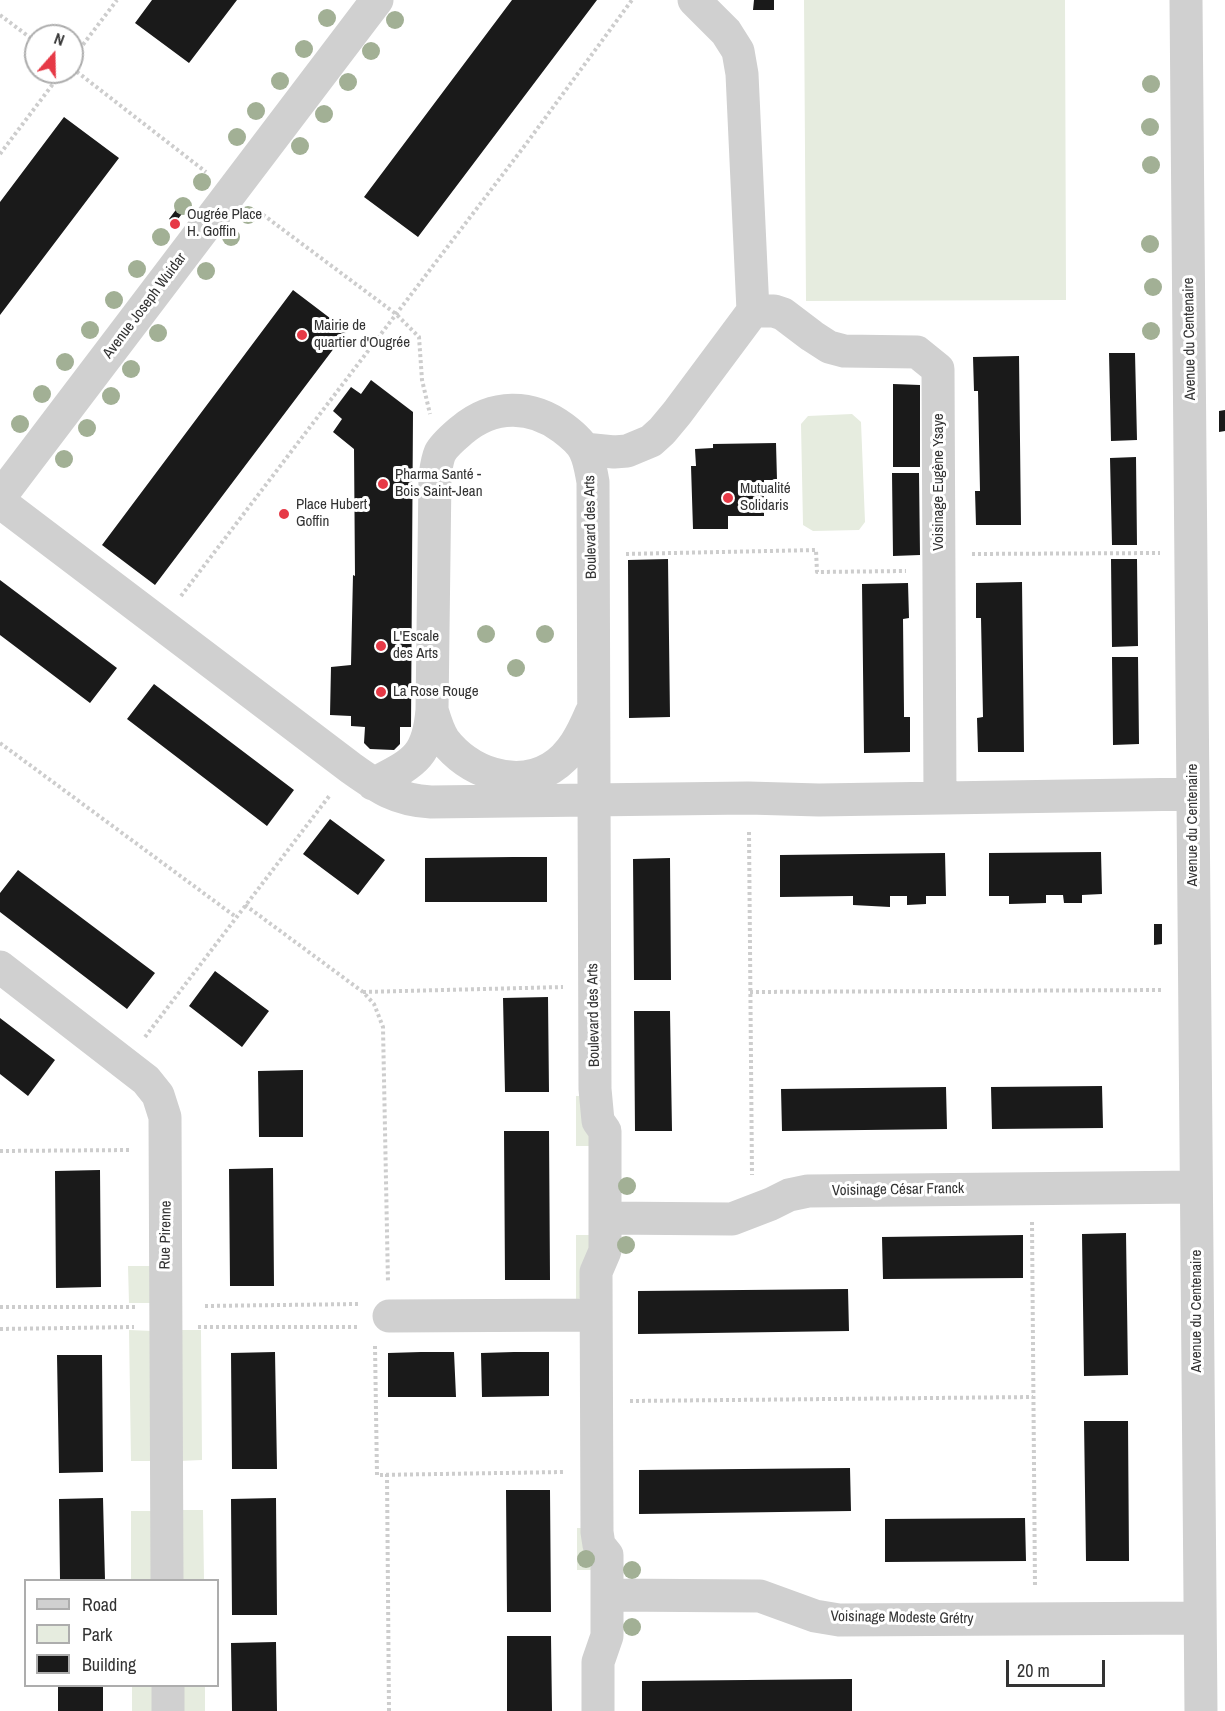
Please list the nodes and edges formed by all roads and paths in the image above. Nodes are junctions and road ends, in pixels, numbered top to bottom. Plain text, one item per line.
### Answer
1 (117, 0) edge
2 (377, 0) edge
3 (632, 0) edge
4 (694, 0) edge
5 (1186, 0) edge
6 (0, 15) edge
7 (24, 33) edge
8 (84, 43) edge
9 (84, 77) edge
10 (53, 84) edge
11 (0, 154) edge
12 (232, 192) junction
13 (753, 311) junction
14 (396, 315) junction
15 (584, 449) junction
16 (440, 453) junction
17 (0, 497) edge
18 (0, 502) edge
19 (1190, 553) junction
20 (592, 555) junction
21 (939, 563) junction
22 (160, 623) junction
23 (432, 710) junction
24 (592, 711) junction
25 (0, 742) edge
26 (362, 776) junction
27 (1193, 794) junction
28 (748, 798) junction
29 (940, 798) junction
30 (593, 800) junction
31 (246, 904) junction
32 (236, 917) junction
33 (0, 967) edge
34 (593, 986) junction
35 (1195, 990) junction
36 (363, 992) junction
37 (750, 992) junction
38 (125, 1063) junction
39 (166, 1149) junction
40 (0, 1151) edge
41 (1196, 1187) junction
42 (1032, 1188) junction
43 (752, 1212) junction
44 (605, 1218) junction
45 (206, 1306) dead end
46 (0, 1307) edge
47 (165, 1307) junction
48 (596, 1315) junction
49 (384, 1319) junction
50 (1033, 1398) junction
51 (596, 1402) junction
52 (597, 1471) junction
53 (387, 1474) junction
54 (167, 1579) edge
55 (607, 1595) junction
56 (1200, 1618) junction
57 (1036, 1619) junction
58 (1213, 1651) edge
59 (168, 1687) edge
60 (168, 1711) edge
61 (389, 1711) edge
62 (598, 1711) edge
63 (1201, 1711) edge

1 - 8 path
2 - 12 street, Avenue Joseph Wuidar
3 - 14 path
4 - 13 street
5 - 19 street, Avenue du Centenaire
6 - 7 path
9 - 12 path
10 - 11 path
12 - 14 path
12 - 17 street, Avenue Joseph Wuidar
13 - 15 street
13 - 21 street, Voisinage Eugène Ysaye
14 - 16 path
14 - 22 path
15 - 16 street
15 - 20 street, Boulevard des Arts
16 - 23 street, Boulevard des Arts
18 - 22 street
19 - 21 path
19 - 27 street, Avenue du Centenaire
20 - 21 path
20 - 24 street, Boulevard des Arts
21 - 29 street, Voisinage Eugène Ysaye
22 - 26 street
23 - 24 street, Boulevard des Arts
23 - 26 street, Boulevard des Arts
24 - 30 street, Boulevard des Arts
25 - 32 path
26 - 30 street
26 - 31 path
27 - 29 street
27 - 35 street, Avenue du Centenaire
28 - 29 street
28 - 30 street
28 - 37 path
30 - 34 street, Boulevard des Arts
31 - 32 path
31 - 36 path
32 - 38 path
33 - 38 street, Rue Pirenne
34 - 36 path
34 - 44 street, Boulevard des Arts
35 - 37 path
35 - 41 street, Avenue du Centenaire
36 - 49 path
37 - 43 path
38 - 39 street, Rue Pirenne
39 - 40 path
39 - 47 street, Rue Pirenne
41 - 42 street, Voisinage César Franck
41 - 56 street, Avenue du Centenaire
42 - 43 street, Voisinage César Franck
42 - 50 path
43 - 44 street, Voisinage César Franck
44 - 48 street, Boulevard des Arts
45 - 49 path
46 - 47 path
47 - 54 street, Rue Pirenne
48 - 49 street
48 - 51 street, Boulevard des Arts
49 - 53 path
50 - 51 path
50 - 57 path
51 - 52 street, Boulevard des Arts
52 - 53 path
52 - 55 street, Boulevard des Arts
53 - 61 path
55 - 57 street, Voisinage Modeste Grétry
55 - 62 street, Boulevard des Arts
56 - 57 street, Voisinage Modeste Grétry
56 - 58 street, Avenue du Centenaire
58 - 63 street, Avenue du Centenaire
59 - 60 street

